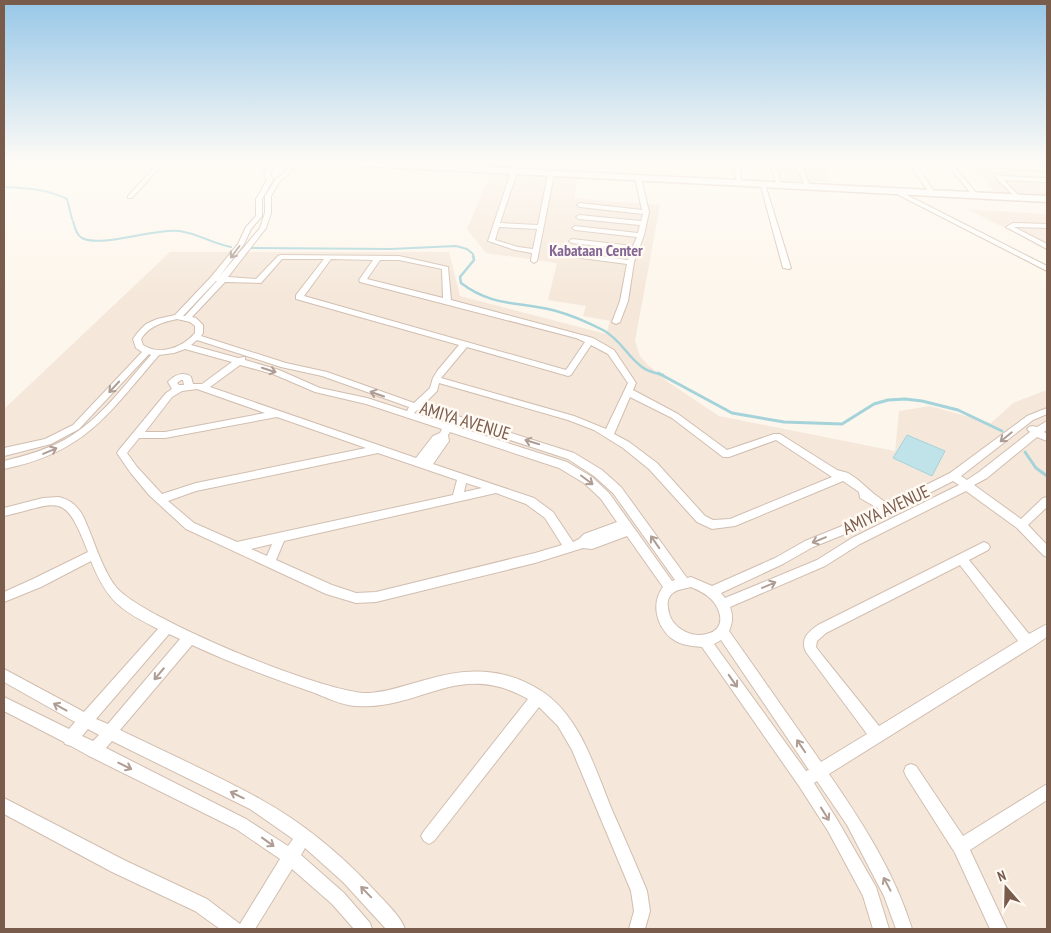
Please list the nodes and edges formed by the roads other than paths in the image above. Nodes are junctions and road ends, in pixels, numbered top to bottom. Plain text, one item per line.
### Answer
1 (259, 207) edge
2 (268, 207) edge
3 (503, 207) edge
4 (545, 207) edge
5 (595, 207) edge
6 (645, 207) edge
7 (769, 207) edge
8 (926, 207) edge
9 (646, 212) junction
10 (579, 217) dead end
11 (644, 223) junction
12 (497, 225) junction
13 (1047, 226) edge
14 (541, 227) junction
15 (575, 228) dead end
16 (641, 235) junction
17 (572, 241) dead end
18 (1047, 247) edge
19 (636, 248) junction
20 (536, 252) junction
21 (574, 255) dead end
22 (329, 257) junction
23 (378, 258) junction
24 (534, 261) dead end
25 (631, 262) junction
26 (787, 268) dead end
27 (1047, 268) edge
28 (214, 279) junction
29 (223, 279) junction
30 (447, 301) junction
31 (177, 318) junction
32 (187, 318) junction
33 (616, 322) dead end
34 (196, 337) junction
35 (590, 340) junction
36 (213, 342) junction
37 (464, 345) junction
38 (185, 346) junction
39 (230, 348) junction
40 (201, 351) junction
41 (147, 352) junction
42 (157, 353) junction
43 (248, 354) junction
44 (220, 356) junction
45 (236, 364) junction
46 (436, 382) junction
47 (206, 389) junction
48 (629, 392) junction
49 (418, 403) junction
50 (249, 404) junction
51 (1047, 411) edge
52 (278, 414) junction
53 (408, 414) junction
54 (241, 420) junction
55 (1023, 423) junction
56 (1047, 424) edge
57 (449, 426) junction
58 (1037, 432) junction
59 (610, 434) junction
60 (136, 435) junction
61 (350, 438) junction
62 (1047, 438) edge
63 (24, 448) junction
64 (380, 449) junction
65 (6, 451) edge
66 (341, 457) junction
67 (22, 460) junction
68 (422, 463) junction
69 (4, 465) edge
70 (838, 476) junction
71 (954, 476) junction
72 (464, 477) junction
73 (968, 486) junction
74 (499, 489) junction
75 (457, 498) junction
76 (160, 499) junction
77 (1047, 501) edge
78 (889, 510) junction
79 (4, 512) edge
80 (900, 520) junction
81 (1021, 525) junction
82 (627, 527) junction
83 (280, 538) junction
84 (237, 547) junction
85 (570, 547) junction
86 (984, 547) dead end
87 (1047, 552) edge
88 (94, 554) junction
89 (961, 558) junction
90 (270, 562) junction
91 (683, 582) junction
92 (669, 587) junction
93 (714, 591) junction
94 (4, 597) edge
95 (724, 604) junction
96 (168, 627) junction
97 (1047, 630) edge
98 (722, 631) junction
99 (190, 637) junction
100 (705, 641) junction
101 (1028, 642) junction
102 (4, 675) edge
103 (538, 697) junction
104 (4, 704) edge
105 (86, 721) junction
106 (109, 733) junction
107 (878, 735) junction
108 (70, 739) junction
109 (94, 751) junction
110 (911, 771) dead end
111 (818, 772) junction
112 (804, 781) junction
113 (1047, 791) edge
114 (4, 806) edge
115 (429, 836) dead end
116 (303, 837) junction
117 (961, 847) junction
118 (290, 858) junction
119 (233, 929) edge
120 (246, 929) edge
121 (364, 929) edge
122 (397, 929) edge
123 (637, 929) edge
124 (881, 929) edge
125 (904, 929) edge
126 (998, 929) edge

1 -> 28 street
2 - 29 street
3 - 12 street
4 - 14 street
5 - 9 street
6 - 9 street
7 - 26 street
8 - 27 street
9 - 11 street
10 - 11 street
11 - 16 street
12 - 14 street
12 - 20 street
13 - 18 street
14 - 20 street
15 - 16 street
16 - 19 street
17 - 19 street
19 - 25 street
20 - 24 street
21 - 25 street
22 - 23 street
22 - 29 street
22 - 37 street
23 - 30 street
23 - 30 street
25 - 33 street
28 - 29 street
28 - 31 street
29 - 32 street
30 - 35 street
31 - 32 street
31 - 41 street
32 - 34 street
34 - 36 street, AMIYA AVENUE
34 - 38 street
35 - 37 street
35 - 48 street
36 - 39 street, AMIYA AVENUE
36 - 40 street
37 - 46 street
38 - 40 street, AMIYA AVENUE
38 - 42 street
39 - 43 street, AMIYA AVENUE
39 - 44 street
40 - 44 street, AMIYA AVENUE
41 - 42 street
41 -> 63 street
67 -> 42 street
43 - 45 street
49 -> 43 street, AMIYA AVENUE
44 - 45 street, AMIYA AVENUE
45 - 47 street
45 -> 53 street, AMIYA AVENUE
46 - 49 street
46 - 59 street
47 - 50 street
47 - 60 street
48 - 59 street
48 - 70 street
49 - 53 street
49 - 57 street, AMIYA AVENUE
50 - 52 street
50 - 54 street
51 - 55 street, AMIYA AVENUE
52 - 54 street
52 - 61 street
53 - 57 street, AMIYA AVENUE
54 - 60 street
55 - 58 street
55 -> 71 street, AMIYA AVENUE
56 - 58 street, AMIYA AVENUE
57 - 68 street
57 -> 82 street, AMIYA AVENUE
91 -> 57 street, AMIYA AVENUE
58 - 62 street
58 - 73 street, AMIYA AVENUE
59 - 70 street
60 - 76 street
61 - 64 street
61 - 66 street
63 - 65 street
63 - 67 street
64 - 66 street
64 - 68 street
65 - 69 street
66 - 76 street
67 - 69 street
68 - 72 street
70 - 78 street
71 - 73 street
71 - 78 street, AMIYA AVENUE
72 - 74 street
72 - 75 street
73 - 80 street, AMIYA AVENUE
73 - 81 street
74 - 75 street
74 - 85 street
75 - 83 street
76 - 84 street
77 - 81 street
78 - 80 street
78 -> 93 street, AMIYA AVENUE
79 - 88 street
95 -> 80 street, AMIYA AVENUE
81 - 87 street
82 - 85 street
82 - 92 street, AMIYA AVENUE
83 - 84 street
83 - 90 street
84 - 90 street
85 - 90 street
86 - 89 street
88 - 94 street
88 - 96 street
89 - 101 street
89 - 107 street
91 - 92 street
91 - 93 street
92 - 100 street
93 - 95 street
95 - 98 street
96 - 99 street
96 - 105 street
97 - 101 street
98 - 100 street
111 -> 98 street
99 - 103 street
99 -> 106 street
100 -> 112 street
101 - 107 street
105 -> 102 street
103 - 115 street
103 - 123 street
104 - 108 street
105 - 106 street
105 - 108 street
106 - 109 street
116 -> 106 street
107 - 111 street
108 - 109 street
109 -> 118 street
110 - 117 street
111 - 112 street
125 -> 111 street
112 -> 124 street
113 - 117 street
114 - 119 street
116 - 118 street
122 -> 116 street
117 - 126 street
118 - 120 street
118 - 121 street

